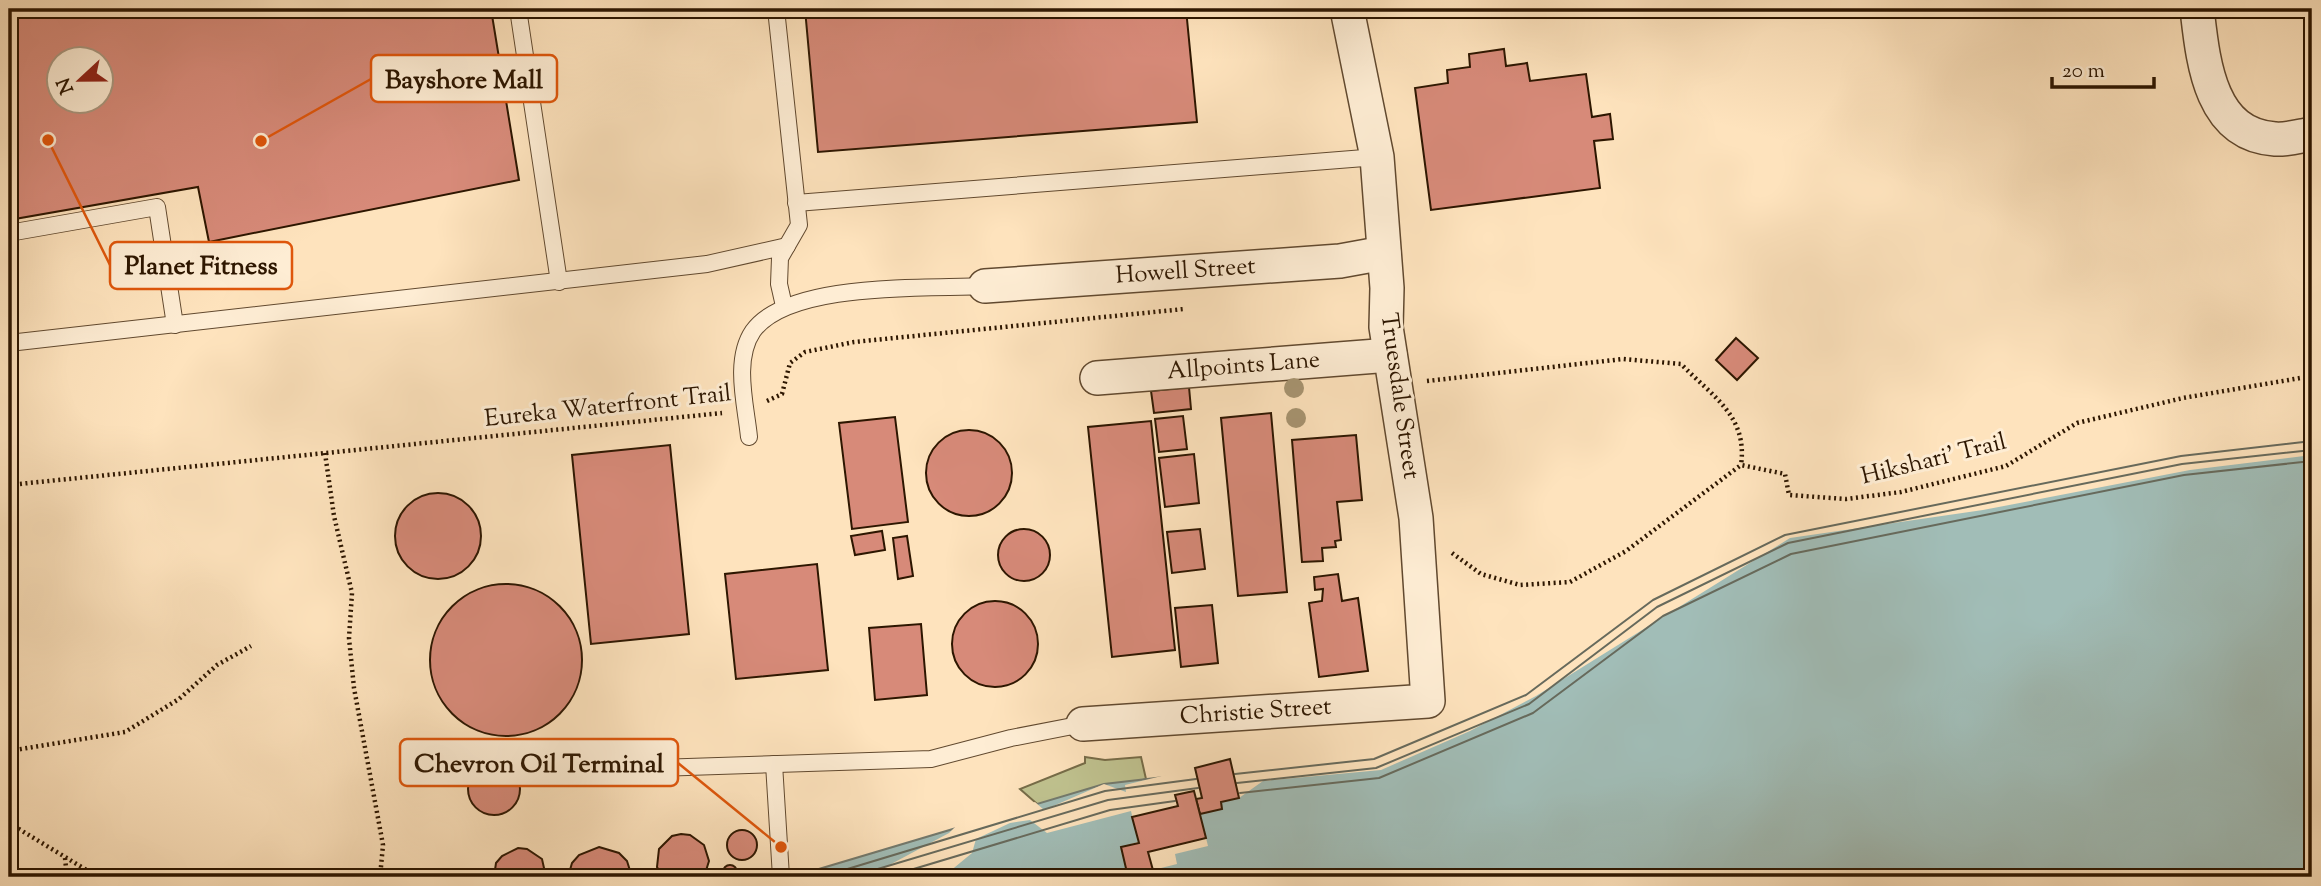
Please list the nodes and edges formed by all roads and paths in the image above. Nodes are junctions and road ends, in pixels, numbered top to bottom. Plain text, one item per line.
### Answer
1 (518, 9) edge
2 (776, 9) edge
3 (1347, 9) edge
4 (2197, 9) edge
5 (2312, 134) edge
6 (1377, 158) junction
7 (796, 203) junction
8 (9, 233) edge
9 (787, 246) junction
10 (1384, 253) junction
11 (559, 282) junction
12 (985, 286) joint
13 (784, 306) junction
14 (1196, 308) dead end
15 (175, 325) junction
16 (9, 343) edge
17 (1393, 370) junction
18 (2312, 376) edge
19 (1097, 378) dead end
20 (746, 411) junction
21 (749, 437) dead end
22 (326, 453) junction
23 (1741, 465) junction
24 (9, 485) edge
25 (1416, 519) junction
26 (251, 646) dead end
27 (1428, 701) joint
28 (1083, 724) joint
29 (9, 751) edge
30 (774, 764) junction
31 (657, 768) dead end
32 (9, 823) edge
33 (65, 857) junction
34 (67, 877) edge
35 (98, 877) edge
36 (380, 877) edge
37 (781, 877) edge

1 - 11 lane
2 - 7 lane
3 - 6 street, Truesdale Street
4 - 5 street
6 - 7 lane
6 - 10 street, Truesdale Street
7 - 9 lane
8 - 15 lane
9 - 11 lane
9 - 13 lane
10 - 12 street, Howell Street
10 - 17 street, Truesdale Street
11 - 15 lane
12 - 13 lane
13 - 20 lane
14 - 20 path, Eureka Waterfront Trail
15 - 16 lane
17 - 19 street, Allpoints Lane
17 - 23 path
17 - 25 street, Truesdale Street
18 - 23 path, Hikshari' Trail
20 - 21 lane
20 - 22 path, Eureka Waterfront Trail
22 - 24 path, Eureka Waterfront Trail
22 - 36 path
23 - 25 path
25 - 27 street, Truesdale Street
26 - 29 path
27 - 28 street, Christie Street
28 - 30 lane
30 - 31 lane
30 - 37 lane
32 - 33 path
33 - 34 path
33 - 35 path

